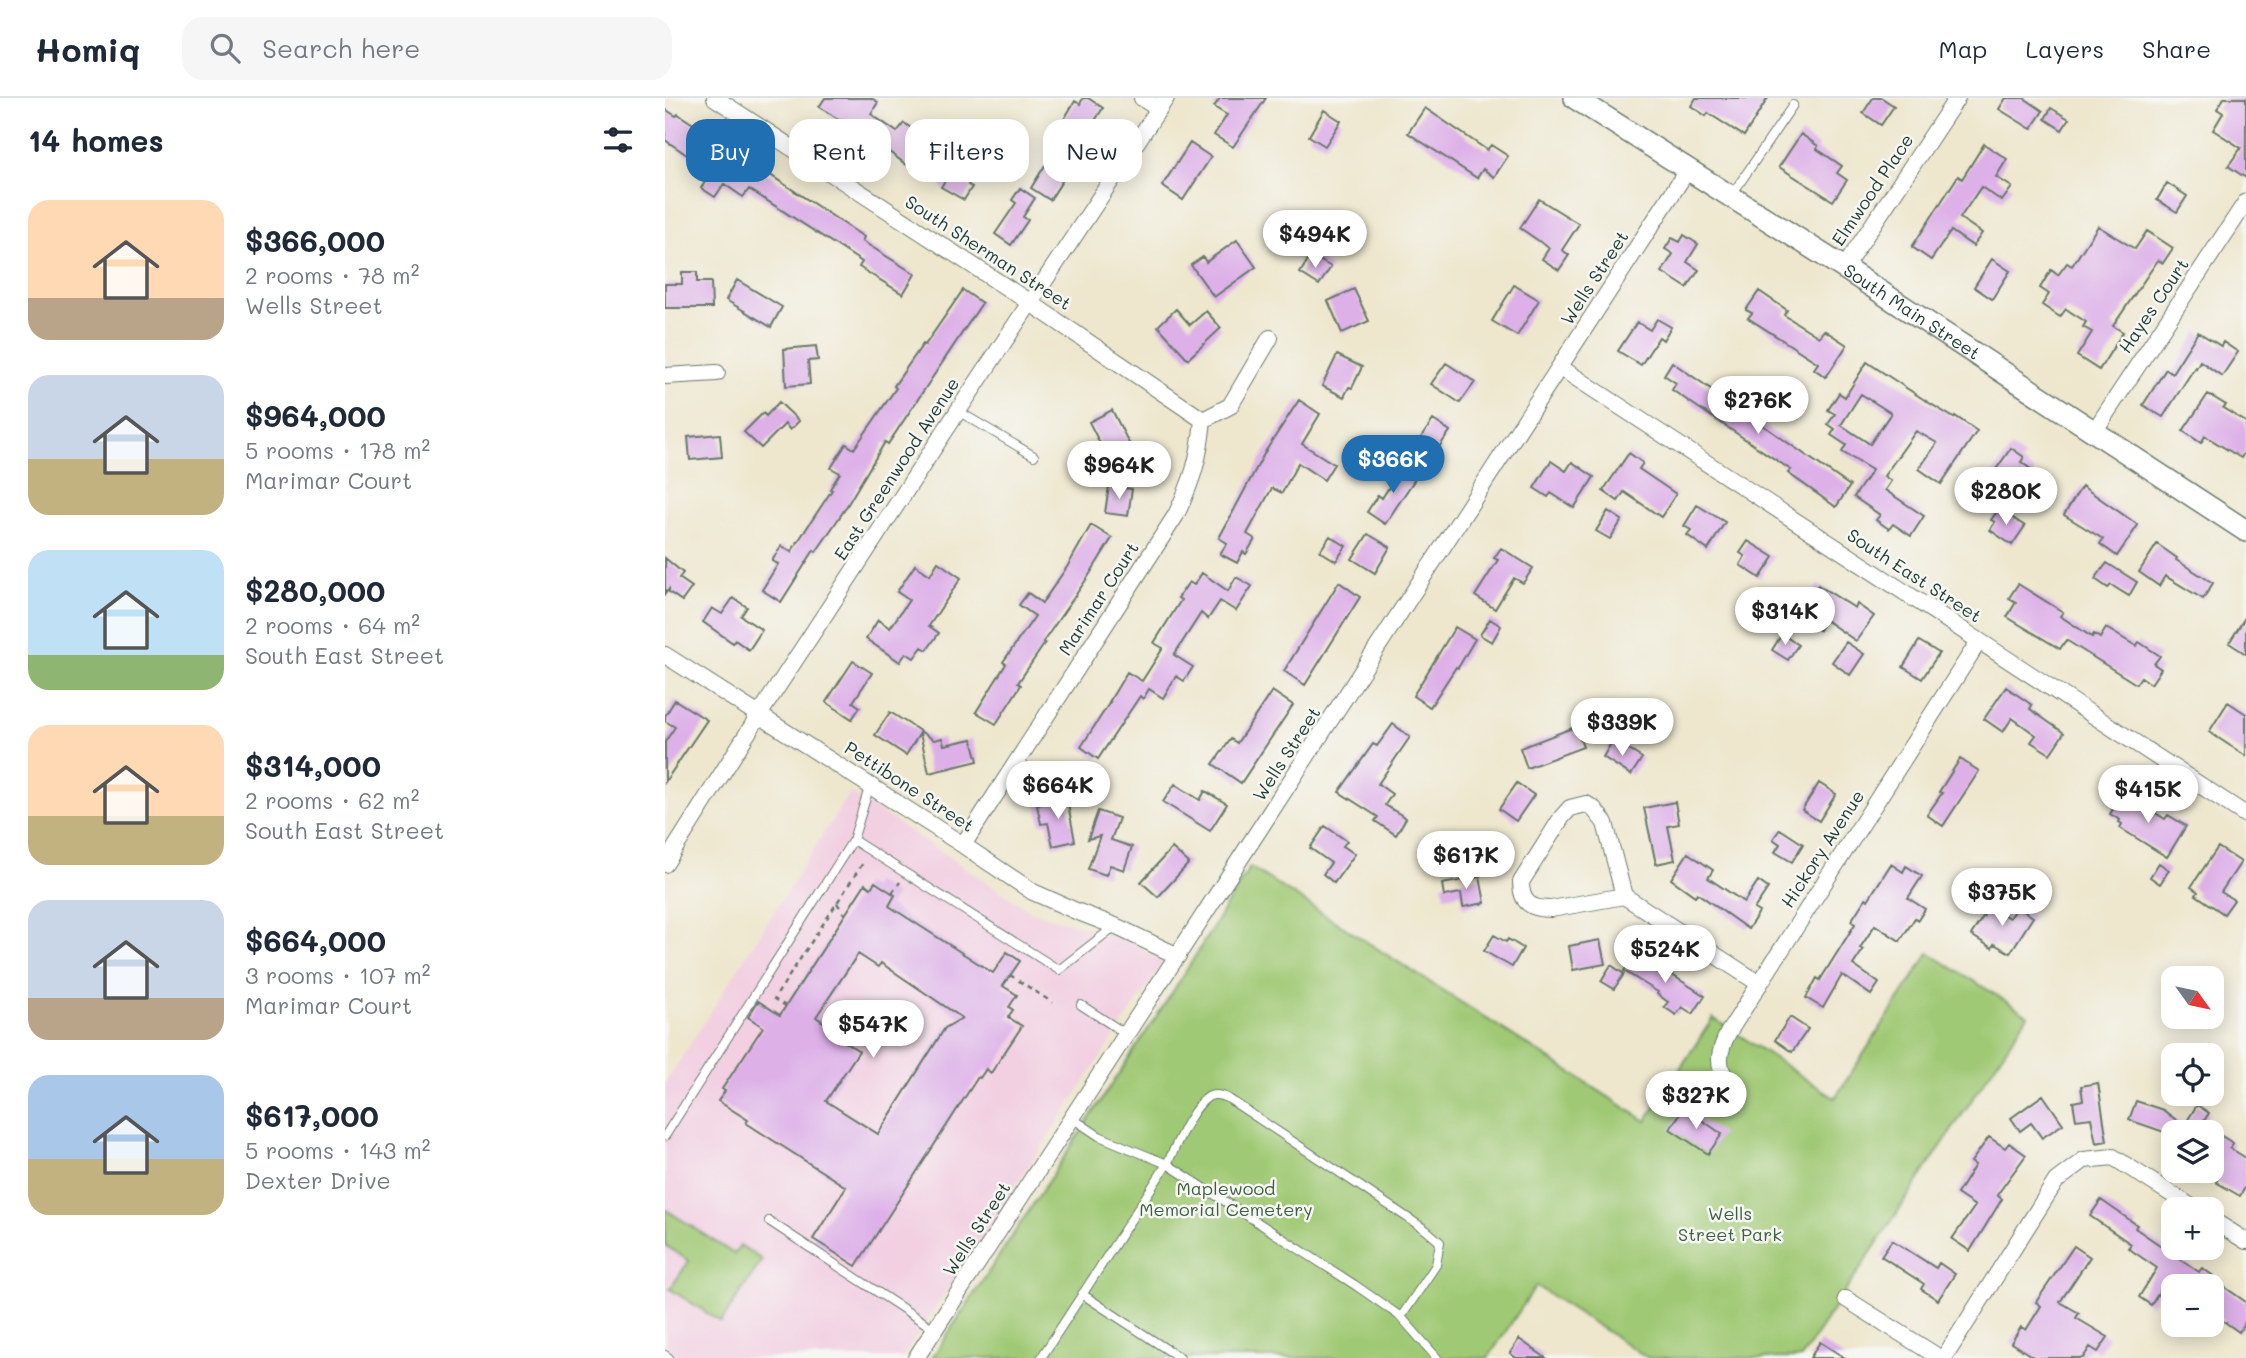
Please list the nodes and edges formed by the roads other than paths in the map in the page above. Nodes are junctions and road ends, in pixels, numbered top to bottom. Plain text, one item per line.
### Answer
1 (715, 98) edge
2 (1142, 98) edge
3 (1575, 98) edge
4 (1957, 98) edge
5 (1163, 104) edge
6 (1793, 105) dead end
7 (1688, 169) junction
8 (1731, 196) junction
9 (2246, 202) edge
10 (1844, 268) junction
11 (1029, 302) junction
12 (1271, 338) dead end
13 (1560, 368) junction
14 (717, 373) dead end
15 (665, 376) edge
16 (958, 411) junction
17 (1203, 420) junction
18 (2095, 430) junction
19 (1034, 456) dead end
20 (2246, 531) edge
21 (1979, 641) junction
22 (665, 655) edge
23 (759, 715) junction
24 (870, 785) junction
25 (2246, 815) edge
26 (853, 840) junction
27 (963, 845) junction
28 (665, 864) edge
29 (1624, 896) junction
30 (1115, 926) junction
31 (1178, 956) junction
32 (1760, 984) junction
33 (1081, 1004) dead end
34 (1126, 1034) junction
35 (1727, 1081) dead end
36 (1072, 1118) junction
37 (665, 1136) edge
38 (1167, 1164) junction
39 (2177, 1197) edge
40 (769, 1221) dead end
41 (2224, 1227) edge
42 (2246, 1241) edge
43 (1082, 1294) junction
44 (1846, 1299) dead end
45 (1401, 1317) junction
46 (934, 1329) junction
47 (916, 1358) edge
48 (1041, 1358) edge
49 (1180, 1358) edge
50 (1437, 1358) edge
51 (1942, 1358) edge

1 - 11 street, South Sherman Street
2 - 5 street
3 - 7 street, South Main Street
4 - 10 street, Elmwood Place
5 - 11 street, East Greenwood Avenue
6 - 8 lane
7 - 8 street, South Main Street
7 - 13 street, Wells Street
8 - 10 street, South Main Street
9 - 18 street, Hayes Court
10 - 18 street, South Main Street
11 - 16 street, East Greenwood Avenue
11 - 17 street, South Sherman Street
12 - 17 street
13 - 21 street, South East Street
13 - 31 street, Wells Street
14 - 15 street
16 - 19 lane
16 - 23 street, East Greenwood Avenue
17 - 27 street, Marimar Court
18 - 20 street, South Main Street
21 - 25 street, South East Street
21 - 32 street, Hickory Avenue
22 - 23 street, Pettibone Street
23 - 24 street, Pettibone Street
23 - 28 street, East Greenwood Avenue
24 - 26 lane
24 - 27 street, Pettibone Street
26 - 30 lane
26 - 37 lane
27 - 30 street, Pettibone Street
29 - 29 street
29 - 32 street
30 - 31 street, Pettibone Street
31 - 34 street, Wells Street
32 - 35 street, Hickory Avenue
33 - 34 lane
34 - 36 street, Wells Street
36 - 38 lane
36 - 46 street, Wells Street
38 - 43 lane
38 - 45 lane
38 - 45 lane
39 - 51 street
40 - 46 lane
41 - 42 street
43 - 48 lane
43 - 49 lane
44 - 51 street
45 - 50 lane
46 - 47 street, Wells Street

